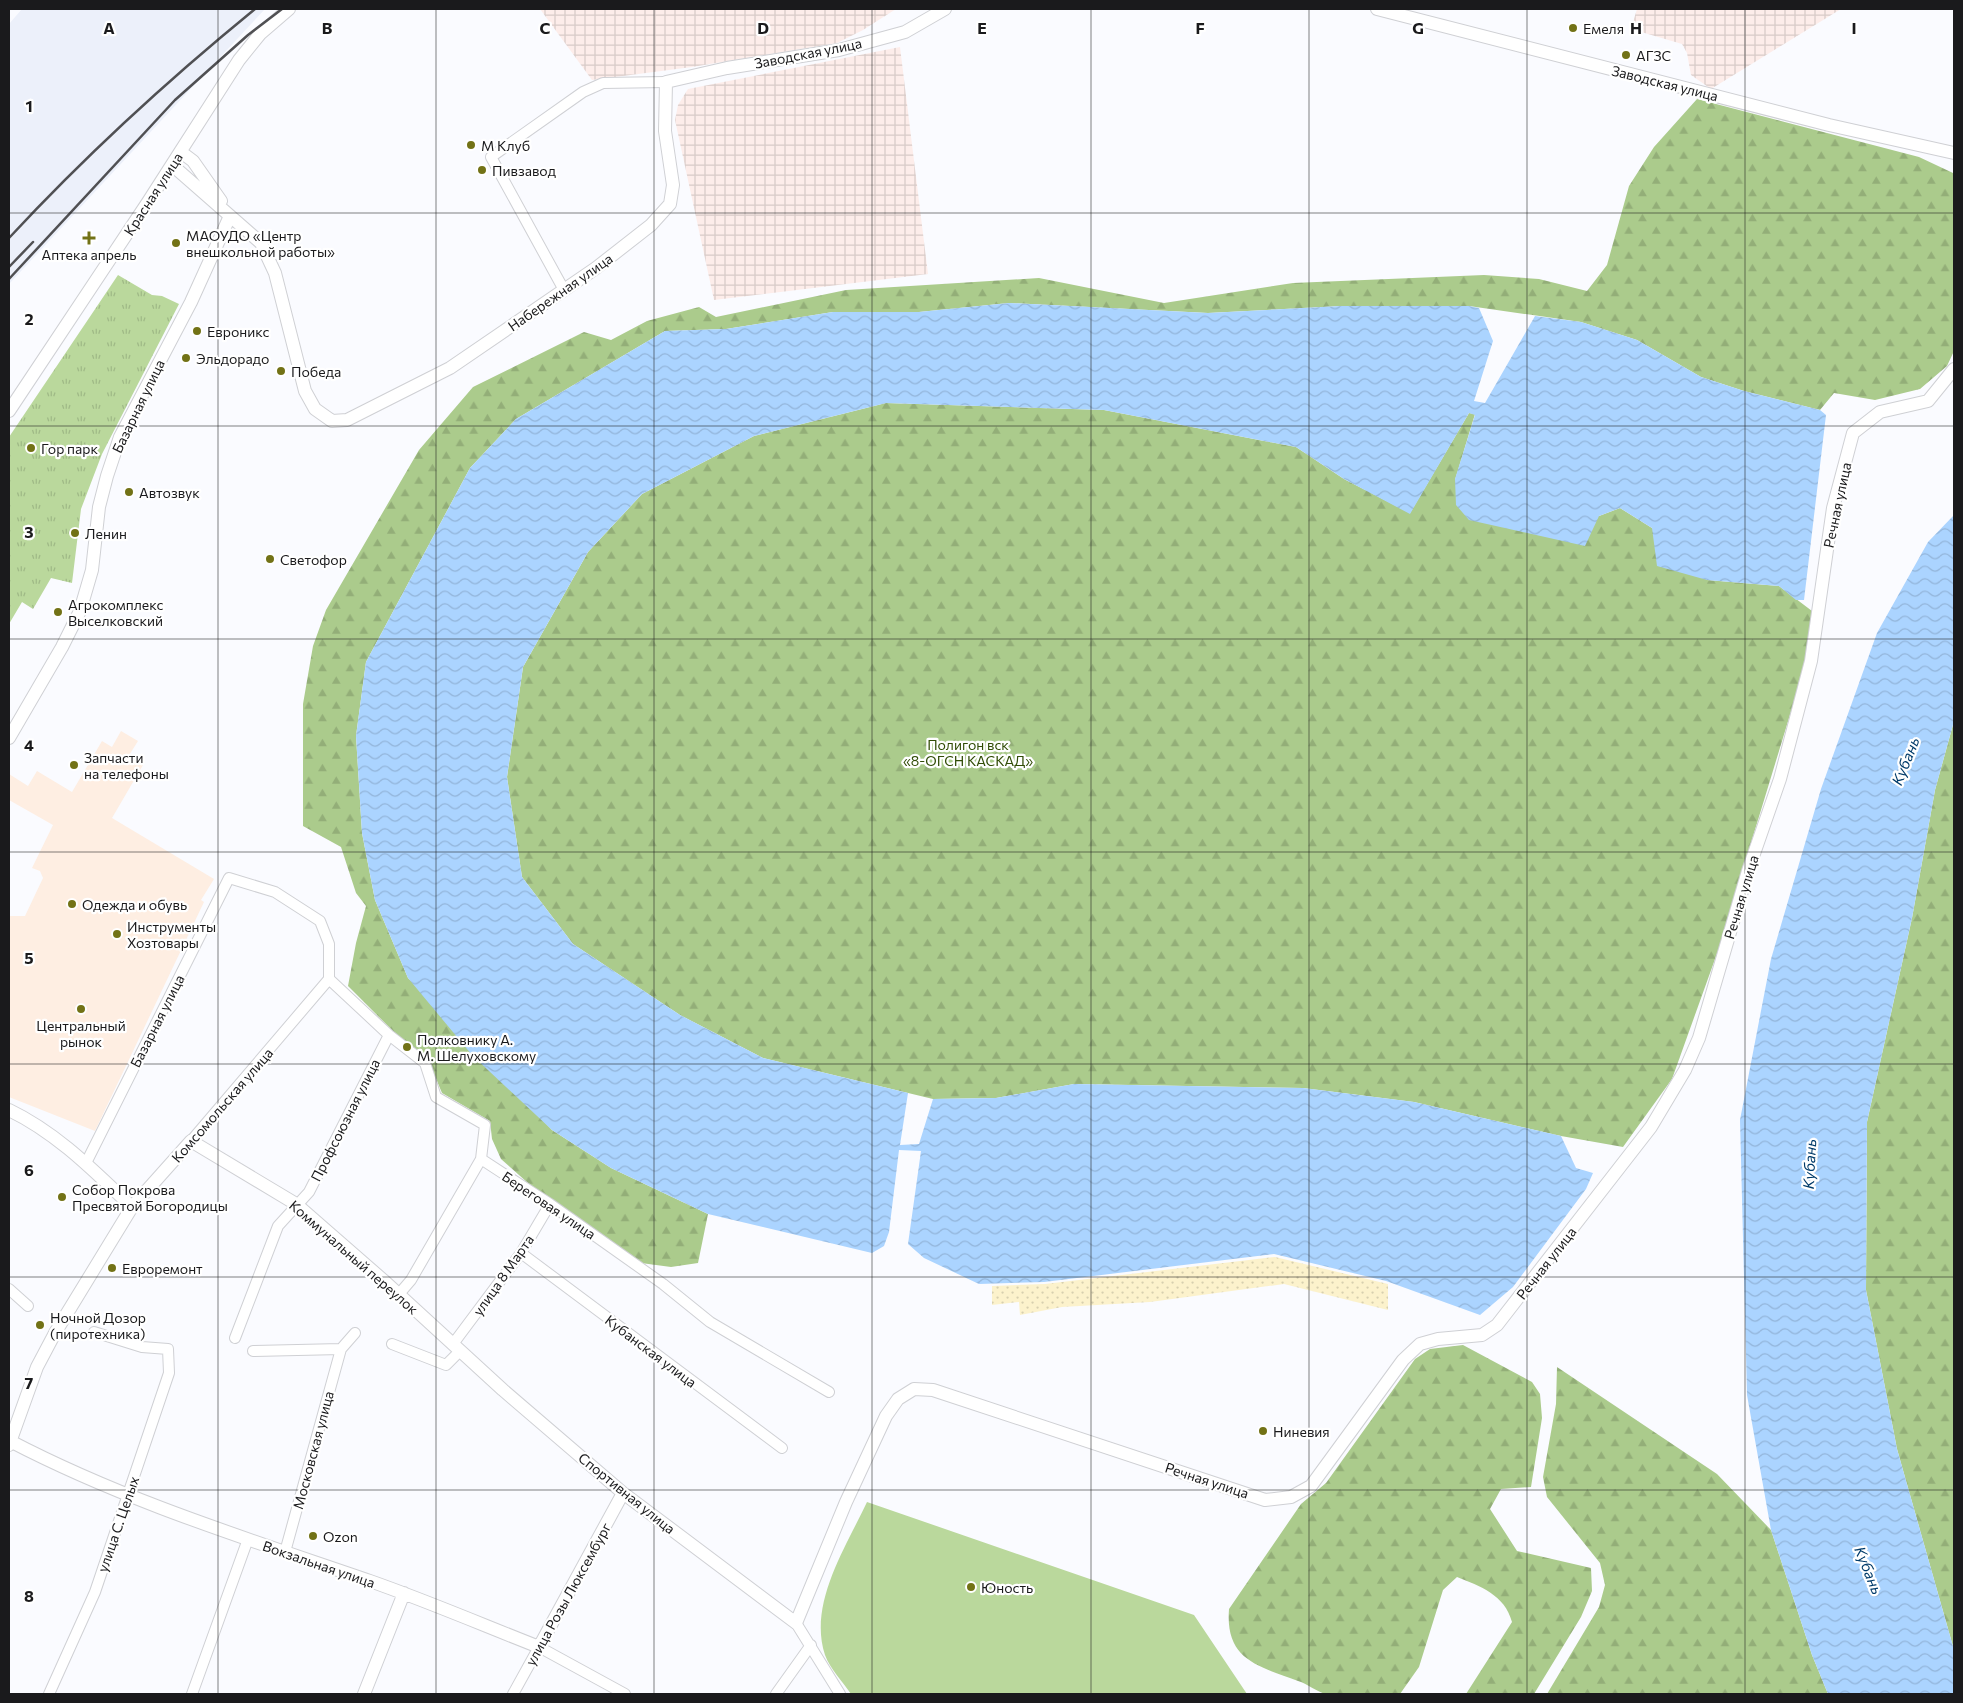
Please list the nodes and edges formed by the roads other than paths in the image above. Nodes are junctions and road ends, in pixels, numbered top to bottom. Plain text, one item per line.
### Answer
1 (289, 9) edge
2 (945, 9) edge
3 (1376, 9) edge
4 (666, 82) junction
5 (181, 152) junction
6 (1954, 153) edge
7 (172, 165) junction
8 (230, 216) junction
9 (564, 290) junction
10 (1954, 369) edge
11 (9, 411) edge
12 (9, 738) edge
13 (329, 979) junction
14 (389, 1034) junction
15 (9, 1110) edge
16 (191, 1141) junction
17 (481, 1159) junction
18 (86, 1163) junction
19 (296, 1204) junction
20 (550, 1204) junction
21 (132, 1207) junction
22 (521, 1254) junction
23 (9, 1290) edge
24 (399, 1294) junction
25 (28, 1306) dead end
26 (94, 1332) dead end
27 (355, 1333) dead end
28 (235, 1338) dead end
29 (392, 1344) dead end
30 (456, 1348) junction
31 (340, 1349) junction
32 (253, 1351) dead end
33 (829, 1392) dead end
34 (9, 1442) edge
35 (782, 1448) dead end
36 (623, 1493) junction
37 (128, 1496) junction
38 (248, 1540) junction
39 (285, 1552) junction
40 (404, 1593) junction
41 (796, 1623) junction
42 (811, 1645) junction
43 (539, 1647) junction
44 (49, 1694) edge
45 (192, 1694) edge
46 (364, 1694) edge
47 (513, 1694) edge
48 (625, 1694) edge
49 (776, 1694) edge
50 (840, 1694) edge

1 - 5 main road, Красная улица
2 - 4 main road, Заводская улица
3 - 6 main road, Заводская улица
4 - 9 main road, Набережная улица
4 - 9 street
5 - 7 main road, Красная улица
5 - 8 main road
7 - 8 main road
7 - 11 main road, Красная улица
8 - 9 main road, Набережная улица
8 - 12 main road, Базарная улица
10 - 41 main road, Речная улица
13 - 14 street
13 - 16 street, Комсомольская улица
13 - 18 street, Базарная улица
14 - 17 street
14 - 19 street, Профсоюзная улица
15 - 18 main road
16 - 19 main road, Коммунальный переулок
16 - 21 main road, Комсомольская улица
17 - 20 street, Береговая улица
17 - 24 street
18 - 21 main road
19 - 24 main road, Коммунальный переулок
19 - 28 street, Профсоюзная улица
20 - 22 street, улица 8 Марта
20 - 33 street, Береговая улица
21 - 34 main road, Комсомольская улица
22 - 30 street, улица 8 Марта
22 - 35 street, Кубанская улица
23 - 25 street
24 - 30 main road, Коммунальный переулок
26 - 37 street, улица С. Целых
27 - 31 street
29 - 30 street
30 - 36 main road, Спортивная улица
31 - 32 street
31 - 39 street, Московская улица
34 - 37 main road, Вокзальная улица
36 - 41 main road, Спортивная улица
36 - 43 main road, улица Розы Люксембург
37 - 38 main road, Вокзальная улица
37 - 44 street, улица С. Целых
38 - 39 main road, Вокзальная улица
38 - 45 street
39 - 40 main road, Вокзальная улица
40 - 43 main road, Вокзальная улица
40 - 46 main road
41 - 42 street, Спортивная улица
42 - 49 street
42 - 50 street, Спортивная улица
43 - 47 street, улица Розы Люксембург
43 - 48 street, Вокзальная улица

